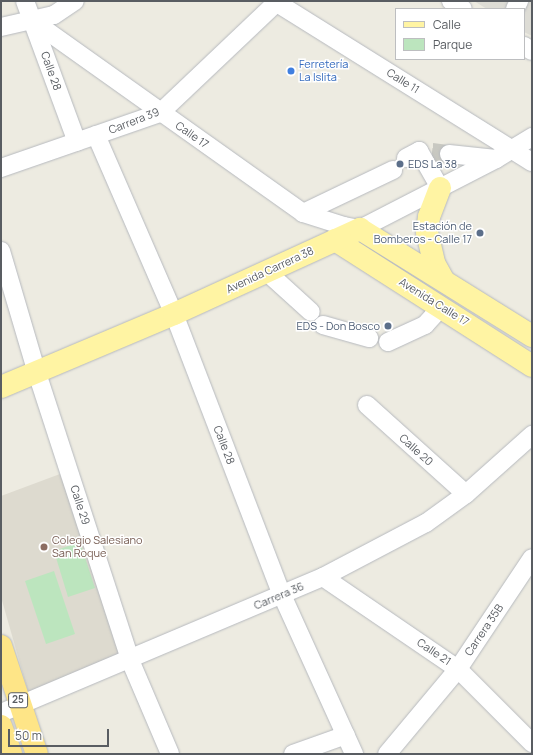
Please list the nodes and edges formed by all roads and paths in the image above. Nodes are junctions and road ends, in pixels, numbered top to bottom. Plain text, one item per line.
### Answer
1 (25, 1) edge
2 (75, 1) edge
3 (276, 1) edge
4 (450, 1) edge
5 (462, 8) edge
6 (33, 22) junction
7 (1, 27) edge
8 (160, 113) junction
9 (96, 135) junction
10 (532, 137) edge
11 (77, 142) junction
12 (513, 150) junction
13 (420, 157) junction
14 (496, 159) junction
15 (532, 162) edge
16 (1, 168) edge
17 (440, 188) junction
18 (304, 213) junction
19 (360, 229) junction
20 (335, 240) junction
21 (1, 251) edge
22 (267, 272) junction
23 (443, 279) junction
24 (441, 307) junction
25 (174, 314) junction
26 (532, 336) edge
27 (369, 338) dead end
28 (388, 342) dead end
29 (532, 366) edge
30 (37, 373) junction
31 (1, 387) edge
32 (367, 405) dead end
33 (532, 435) edge
34 (466, 494) junction
35 (532, 558) edge
36 (323, 577) junction
37 (282, 595) junction
38 (1, 646) edge
39 (130, 660) junction
40 (458, 669) junction
41 (10, 709) edge
42 (1, 726) edge
43 (346, 735) junction
44 (532, 743) edge
45 (11, 754) edge
46 (37, 754) edge
47 (170, 754) edge
48 (293, 754) edge
49 (354, 754) edge
50 (386, 754) edge

1 - 6 street, Calle 28
2 - 6 street
3 - 8 street, Carrera 39
3 - 12 street, Calle 11
4 - 5 street
6 - 7 street
6 - 8 street, Calle 17
6 - 11 street, Calle 28
8 - 9 street, Carrera 39
8 - 18 street, Calle 17
9 - 11 street, Carrera 39
9 - 25 street, Calle 28
10 - 12 street, Avenida Carrera 38
11 - 16 street, Carrera 39
12 - 14 street, Avenida Carrera 38
12 - 15 street, Calle 11
13 - 14 street
13 - 17 street
13 - 18 street
14 - 17 street, Avenida Carrera 38
17 - 19 street, Avenida Carrera 38
17 - 23 main road
18 - 19 street, Calle 17
19 - 20 main road, Avenida Carrera 38
19 - 23 main road
20 - 22 main road, Avenida Carrera 38
20 - 24 main road, Avenida Calle 17
21 - 30 street, Calle 29
22 - 25 main road, Avenida Carrera 38
22 - 27 street
23 - 26 main road
24 - 28 street
24 - 29 main road, Avenida Calle 17
25 - 30 main road, Avenida Carrera 38
25 - 37 street, Calle 28
30 - 31 main road, Avenida Carrera 38
30 - 39 street, Calle 29
32 - 34 street, Calle 20
33 - 34 street, Carrera 36
34 - 36 street, Carrera 36
35 - 40 street, Carrera 35B
36 - 37 street, Carrera 36
36 - 40 street, Calle 21
37 - 39 street, Carrera 36
37 - 43 street, Calle 28
38 - 41 highway, 25
39 - 41 street, Carrera 36
39 - 47 street, Calle 29
40 - 44 street, Calle 21
40 - 50 street, Carrera 35B
41 - 46 highway, 25
42 - 45 highway
43 - 48 street
43 - 49 street, Calle 28

